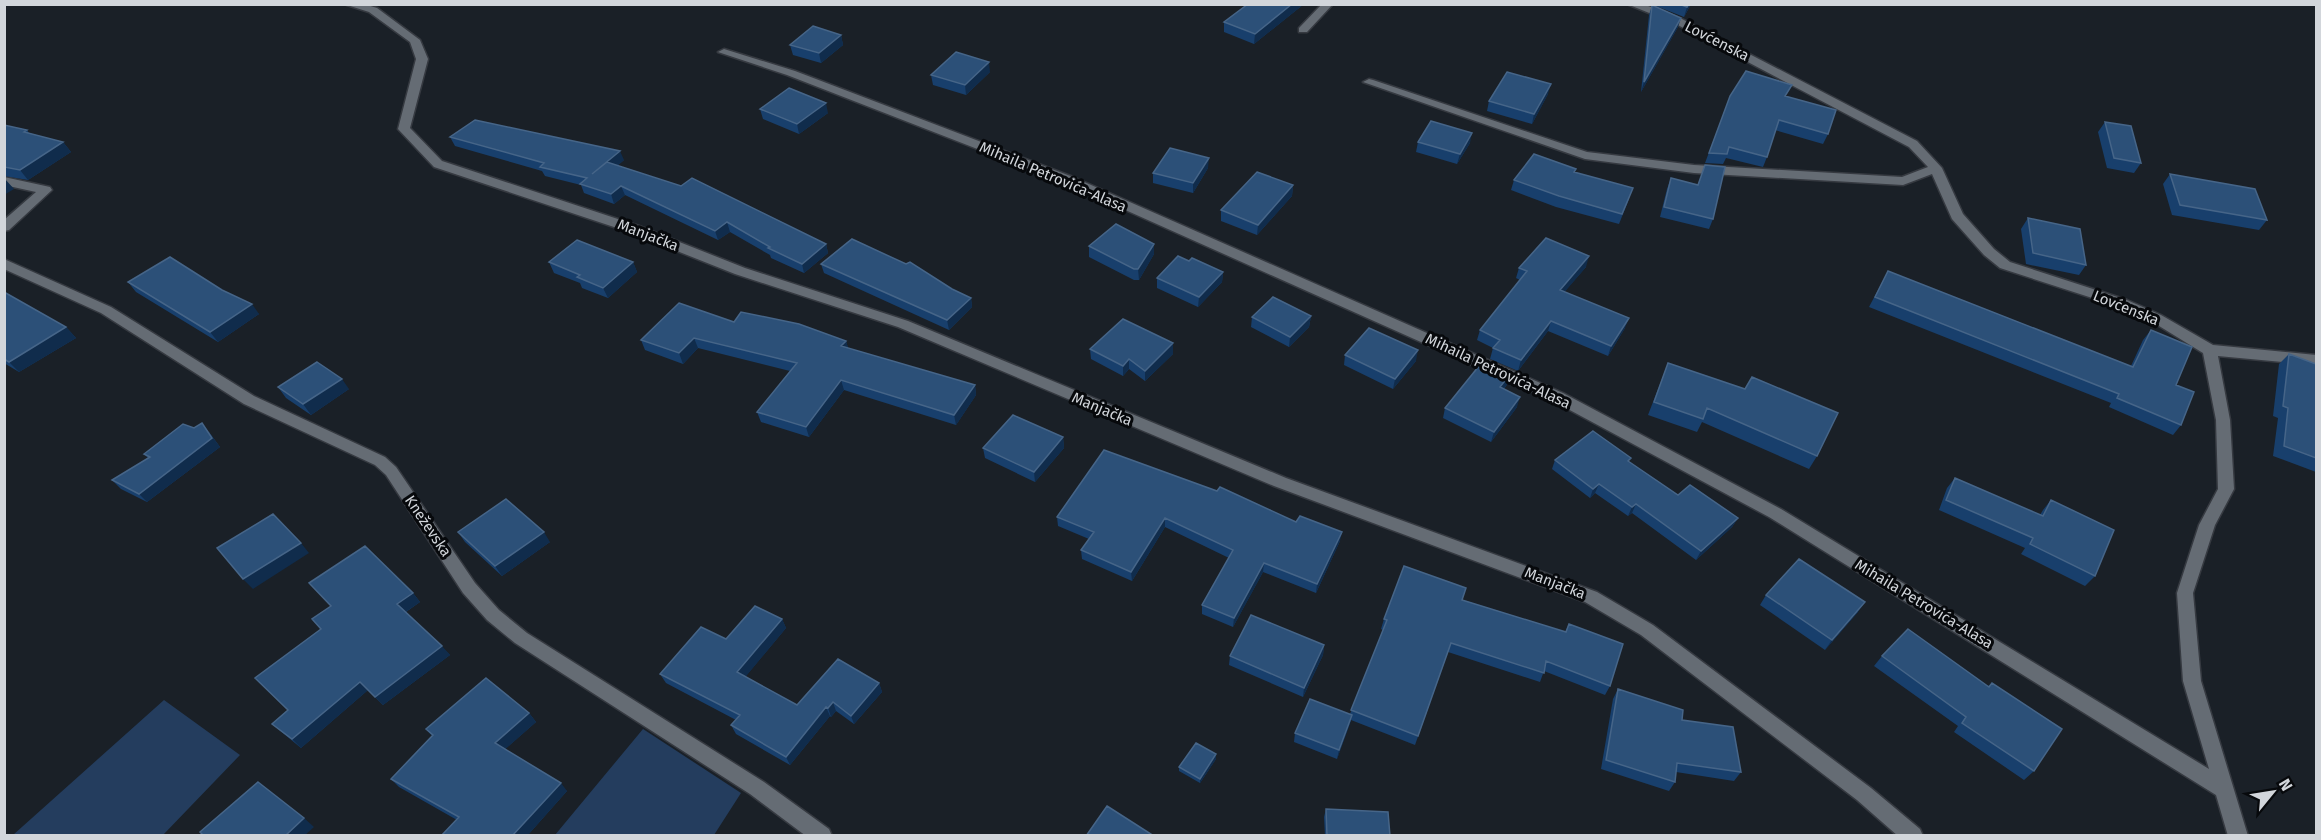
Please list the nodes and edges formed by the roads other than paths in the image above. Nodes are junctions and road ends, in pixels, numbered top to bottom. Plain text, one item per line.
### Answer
1 (349, 4) edge
2 (1328, 4) edge
3 (1632, 4) edge
4 (1303, 30) dead end
5 (724, 52) dead end
6 (1370, 82) dead end
7 (1936, 168) junction
8 (4, 181) edge
9 (4, 226) edge
10 (4, 263) edge
11 (2210, 350) junction
12 (2316, 360) edge
13 (2224, 789) junction
14 (822, 836) edge
15 (1913, 836) edge
16 (2238, 836) edge

1 - 15 street, Manjačka
2 - 4 street
3 - 7 street, Lovćenska
5 - 13 street, Mihaila Petrovića-Alasa
6 - 7 street
7 - 11 street, Lovćenska
8 - 9 street
10 - 14 street, Kneževska
11 - 12 street
11 - 13 street
13 - 16 street

